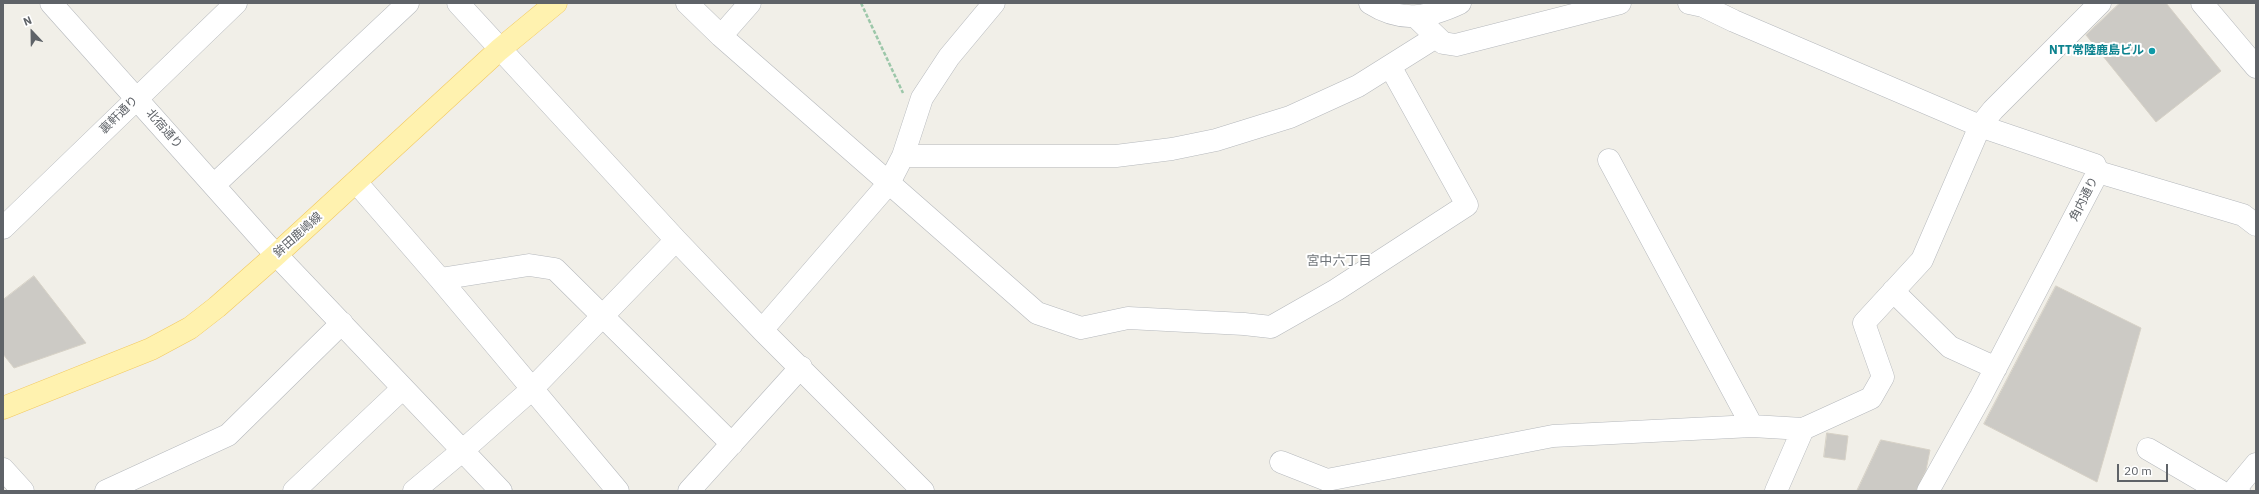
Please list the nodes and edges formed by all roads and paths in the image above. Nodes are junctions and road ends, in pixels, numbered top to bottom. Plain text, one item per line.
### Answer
1 (51, 3) edge
2 (236, 3) edge
3 (408, 3) edge
4 (458, 3) edge
5 (556, 3) edge
6 (687, 3) edge
7 (750, 3) edge
8 (861, 3) edge
9 (994, 3) edge
10 (1370, 3) edge
11 (1460, 3) edge
12 (1620, 3) edge
13 (1689, 3) edge
14 (2100, 3) edge
15 (2202, 3) edge
16 (1416, 17) junction
17 (721, 36) junction
18 (1436, 37) junction
19 (499, 50) junction
20 (1390, 66) junction
21 (2256, 67) edge
22 (137, 98) junction
23 (916, 119) junction
24 (1980, 126) junction
25 (904, 156) junction
26 (1609, 160) dead end
27 (2098, 172) junction
28 (356, 182) junction
29 (889, 183) junction
30 (214, 185) junction
31 (2252, 215) edge
32 (3, 228) edge
33 (676, 240) junction
34 (276, 255) junction
35 (440, 279) junction
36 (1893, 291) junction
37 (602, 317) junction
38 (342, 323) junction
39 (762, 330) junction
40 (801, 368) junction
41 (1996, 368) junction
42 (403, 388) junction
43 (531, 390) junction
44 (3, 408) edge
45 (1752, 426) junction
46 (1803, 429) junction
47 (732, 444) junction
48 (2148, 449) dead end
49 (462, 451) junction
50 (1281, 462) dead end
51 (2256, 464) edge
52 (3, 469) edge
53 (1327, 485) edge
54 (2232, 490) edge
55 (23, 491) edge
56 (106, 491) edge
57 (294, 491) edge
58 (414, 491) edge
59 (501, 491) edge
60 (618, 491) edge
61 (689, 491) edge
62 (923, 491) edge
63 (1776, 491) edge
64 (1928, 491) edge

1 - 22 street, 北宿通り
2 - 22 street, 裏軒通り
3 - 30 street
4 - 19 street
5 - 19 main road, 鉾田鹿嶋線
6 - 17 street
7 - 17 street
8 - 23 path
9 - 23 street
10 - 16 street
11 - 16 street
12 - 18 street
13 - 24 street, 角内通り
14 - 24 street
15 - 21 street
16 - 18 street
17 - 29 street
18 - 20 street
19 - 28 main road, 鉾田鹿嶋線
19 - 33 street
20 - 25 street
20 - 29 street
22 - 30 street, 北宿通り
22 - 32 street, 裏軒通り
23 - 25 street
24 - 27 street, 角内通り
24 - 36 street
25 - 29 street
26 - 45 street
27 - 31 street
27 - 41 street, 角内通り
28 - 34 main road, 鉾田鹿嶋線
28 - 35 street
29 - 39 street
30 - 34 street, 北宿通り
33 - 37 street
33 - 39 street
34 - 38 street, 北宿通り
34 - 44 main road, 鉾田鹿嶋線
35 - 37 street
35 - 43 street
36 - 41 street
36 - 46 street
37 - 43 street
37 - 47 street
38 - 42 street, 北宿通り
38 - 56 street
39 - 40 street
40 - 47 street
40 - 62 street
41 - 64 street, 角内通り
42 - 49 street, 北宿通り
42 - 57 street
43 - 49 street
43 - 60 street
45 - 46 street
45 - 53 street
46 - 63 street
47 - 61 street
48 - 54 street
49 - 58 street
49 - 59 street, 北宿通り
50 - 53 street
51 - 54 street
52 - 55 street

